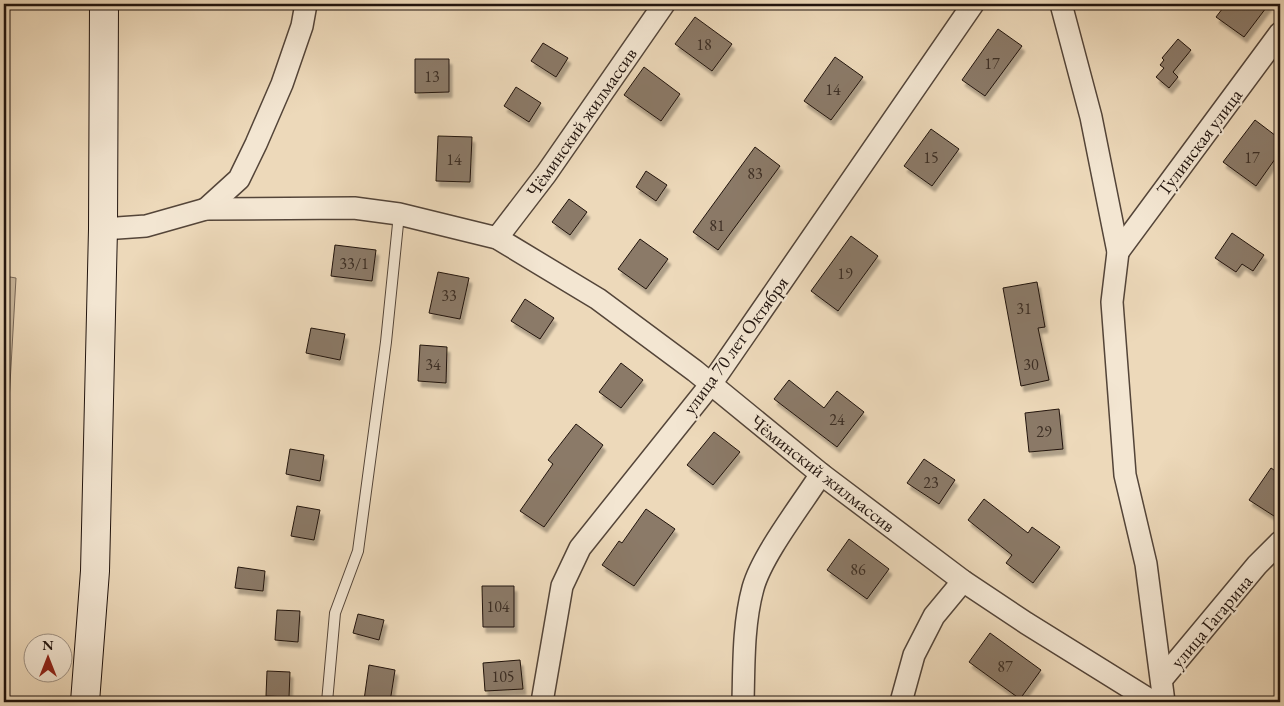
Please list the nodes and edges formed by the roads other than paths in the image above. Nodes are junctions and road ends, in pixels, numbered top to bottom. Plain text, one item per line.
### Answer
1 (104, 4) edge
2 (306, 4) edge
3 (664, 4) edge
4 (973, 4) edge
5 (1061, 4) edge
6 (1280, 34) edge
7 (206, 209) junction
8 (399, 214) junction
9 (103, 229) junction
10 (497, 238) junction
11 (1118, 252) junction
12 (711, 384) junction
13 (821, 474) junction
14 (1280, 542) edge
15 (963, 581) junction
16 (1162, 679) junction
17 (85, 702) edge
18 (327, 702) edge
19 (542, 702) edge
20 (743, 702) edge
21 (901, 702) edge
22 (1153, 702) edge
23 (1164, 702) edge

1 - 9 main road
2 - 7 street, Чёминский жилмассив
3 - 10 street, Чёминский жилмассив
4 - 12 street, улица 70 лет Октября
5 - 11 street
6 - 11 street, Тулинская улица
7 - 8 street, Чёминский жилмассив
7 - 9 street, Чёминский жилмассив
8 - 10 street, Чёминский жилмассив
8 - 18 lane
9 - 17 main road
10 - 12 street, Чёминский жилмассив
11 - 16 street
12 - 13 street, Чёминский жилмассив
12 - 19 street, улица 70 лет Октября
13 - 15 street, Чёминский жилмассив
13 - 20 street
14 - 16 street, улица Гагарина
15 - 21 street
15 - 22 street, Чёминский жилмассив
16 - 23 street

